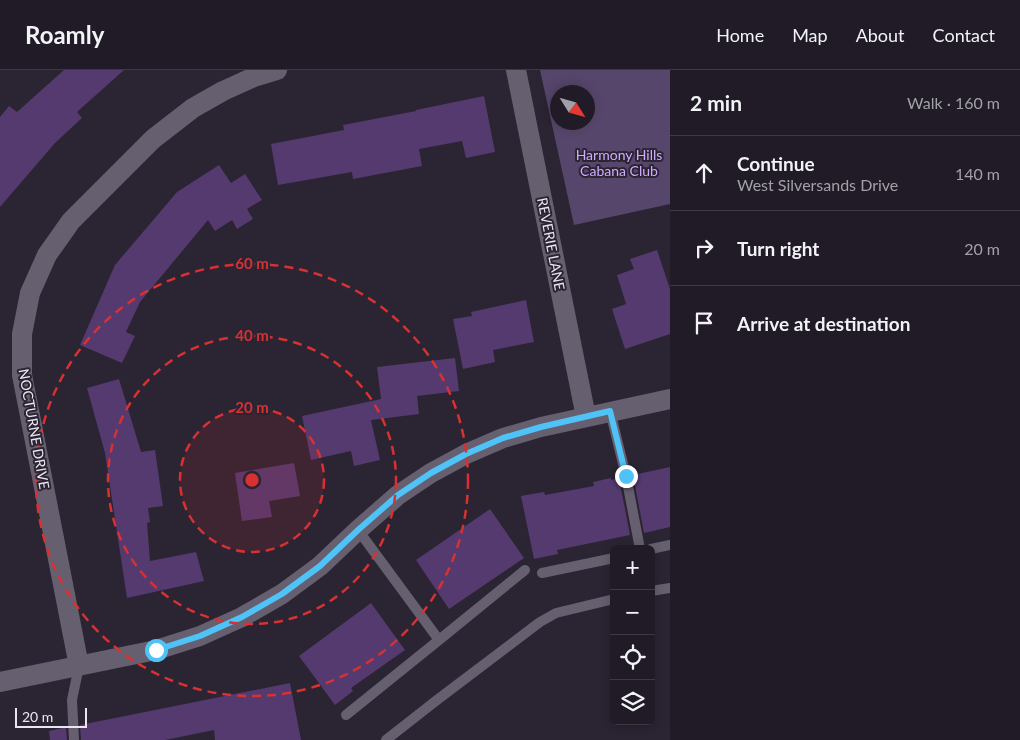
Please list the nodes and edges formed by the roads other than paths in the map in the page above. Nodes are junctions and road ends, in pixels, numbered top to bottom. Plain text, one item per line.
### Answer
1 (277, 70) edge
2 (516, 70) edge
3 (670, 399) edge
4 (610, 411) junction
5 (586, 417) junction
6 (358, 530) junction
7 (639, 545) edge
8 (670, 545) edge
9 (655, 548) edge
10 (610, 559) edge
11 (525, 570) dead end
12 (542, 573) dead end
13 (670, 588) edge
14 (655, 590) edge
15 (610, 600) edge
16 (439, 640) junction
17 (79, 666) junction
18 (0, 682) edge
19 (346, 715) dead end
20 (74, 740) edge
21 (386, 740) edge

1 - 17 street, NOCTURNE DRIVE
2 - 5 street, REVERIE LANE
3 - 4 street
4 - 5 street
4 - 7 lane
5 - 6 street
6 - 16 lane
6 - 17 street
8 - 9 lane
10 - 12 lane
11 - 16 lane
13 - 14 lane
15 - 21 lane
16 - 19 lane
17 - 18 street
17 - 20 lane

